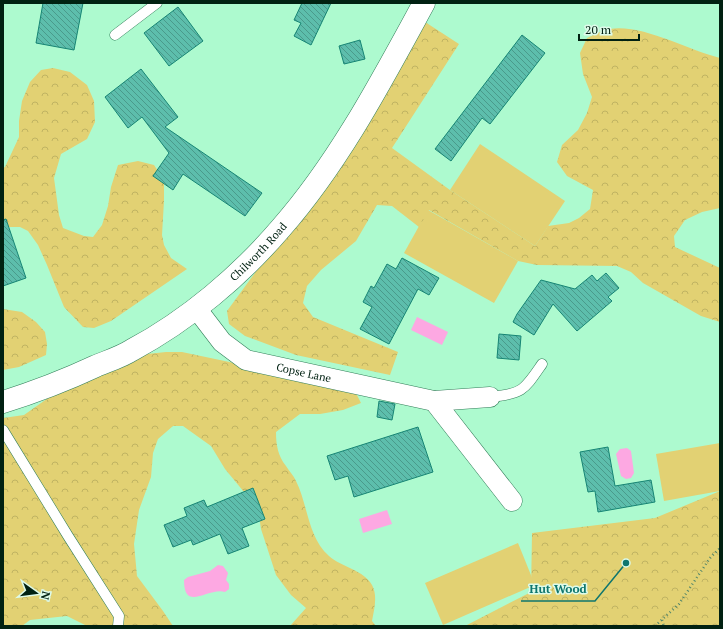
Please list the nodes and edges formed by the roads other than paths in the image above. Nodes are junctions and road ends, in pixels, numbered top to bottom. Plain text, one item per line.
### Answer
1 (157, 3) edge
2 (424, 3) edge
3 (115, 35) dead end
4 (196, 308) junction
5 (542, 364) dead end
6 (490, 396) joint
7 (434, 401) junction
8 (3, 402) edge
9 (3, 430) edge
10 (512, 500) dead end
11 (118, 626) edge

1 - 3 lane
2 - 4 main road, Chilworth Road
4 - 7 street, Copse Lane
4 - 8 main road, Chilworth Road
5 - 6 lane
6 - 7 street, Copse Lane
7 - 10 street
9 - 11 lane

